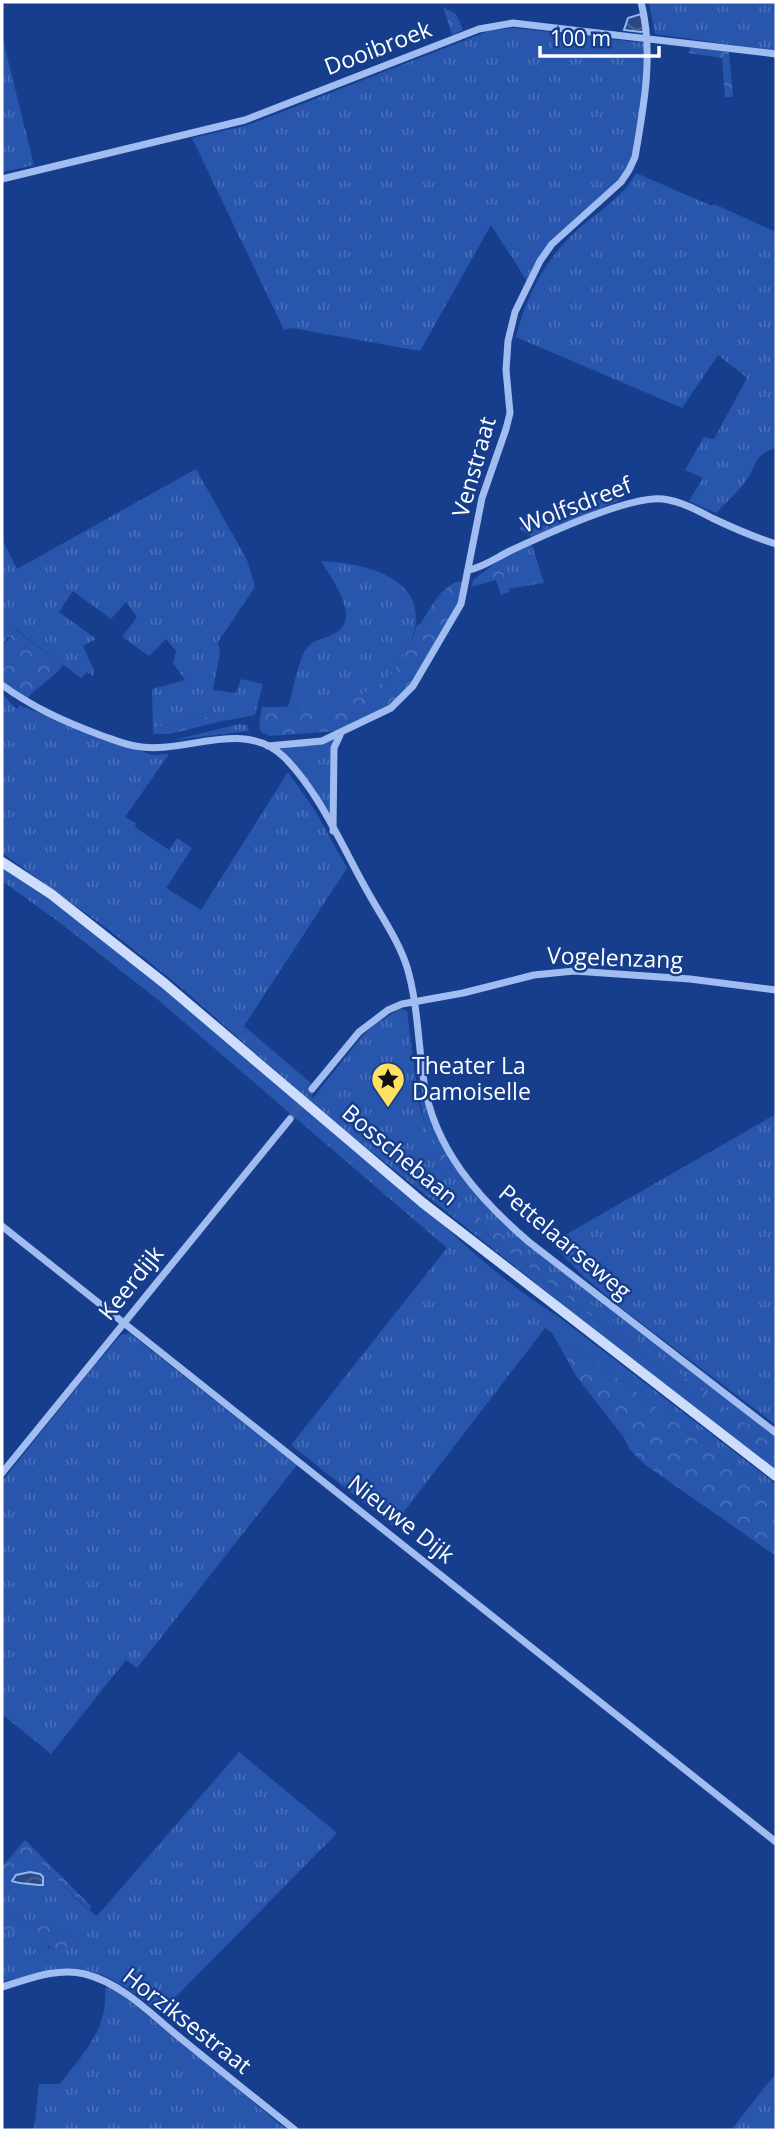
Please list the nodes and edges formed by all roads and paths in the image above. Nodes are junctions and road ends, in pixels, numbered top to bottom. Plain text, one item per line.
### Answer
1 (642, 2) edge
2 (648, 39) junction
3 (776, 54) edge
4 (2, 179) edge
5 (776, 544) edge
6 (469, 570) junction
7 (2, 685) edge
8 (340, 734) junction
9 (267, 746) junction
10 (333, 831) junction
11 (2, 862) edge
12 (776, 990) edge
13 (414, 1002) junction
14 (312, 1089) tunnel mouth
15 (290, 1119) tunnel mouth
16 (2, 1226) edge
17 (124, 1322) junction
18 (776, 1433) edge
19 (2, 1473) edge
20 (776, 1476) edge
21 (776, 1842) edge
22 (2, 1987) edge
23 (295, 2130) edge

1 - 2 street, Venstraat
2 - 3 street, Dooibroek
2 - 4 street, Dooibroek
2 - 6 street, Venstraat
5 - 6 street, Wolfsdreef
6 - 8 street, Venstraat
7 - 9 street
8 - 9 street, Venstraat
8 - 10 street
9 - 10 street, Pettelaarseweg
10 - 13 street, Pettelaarseweg
11 - 20 main road, Bosschebaan
12 - 13 street, Vogelenzang
13 - 14 street
13 - 18 street, Pettelaarseweg
15 - 17 street, Keerdijk
16 - 17 street, Nieuwe Dijk
17 - 19 street, Keerdijk
17 - 21 street, Nieuwe Dijk
22 - 23 street, Horziksestraat

